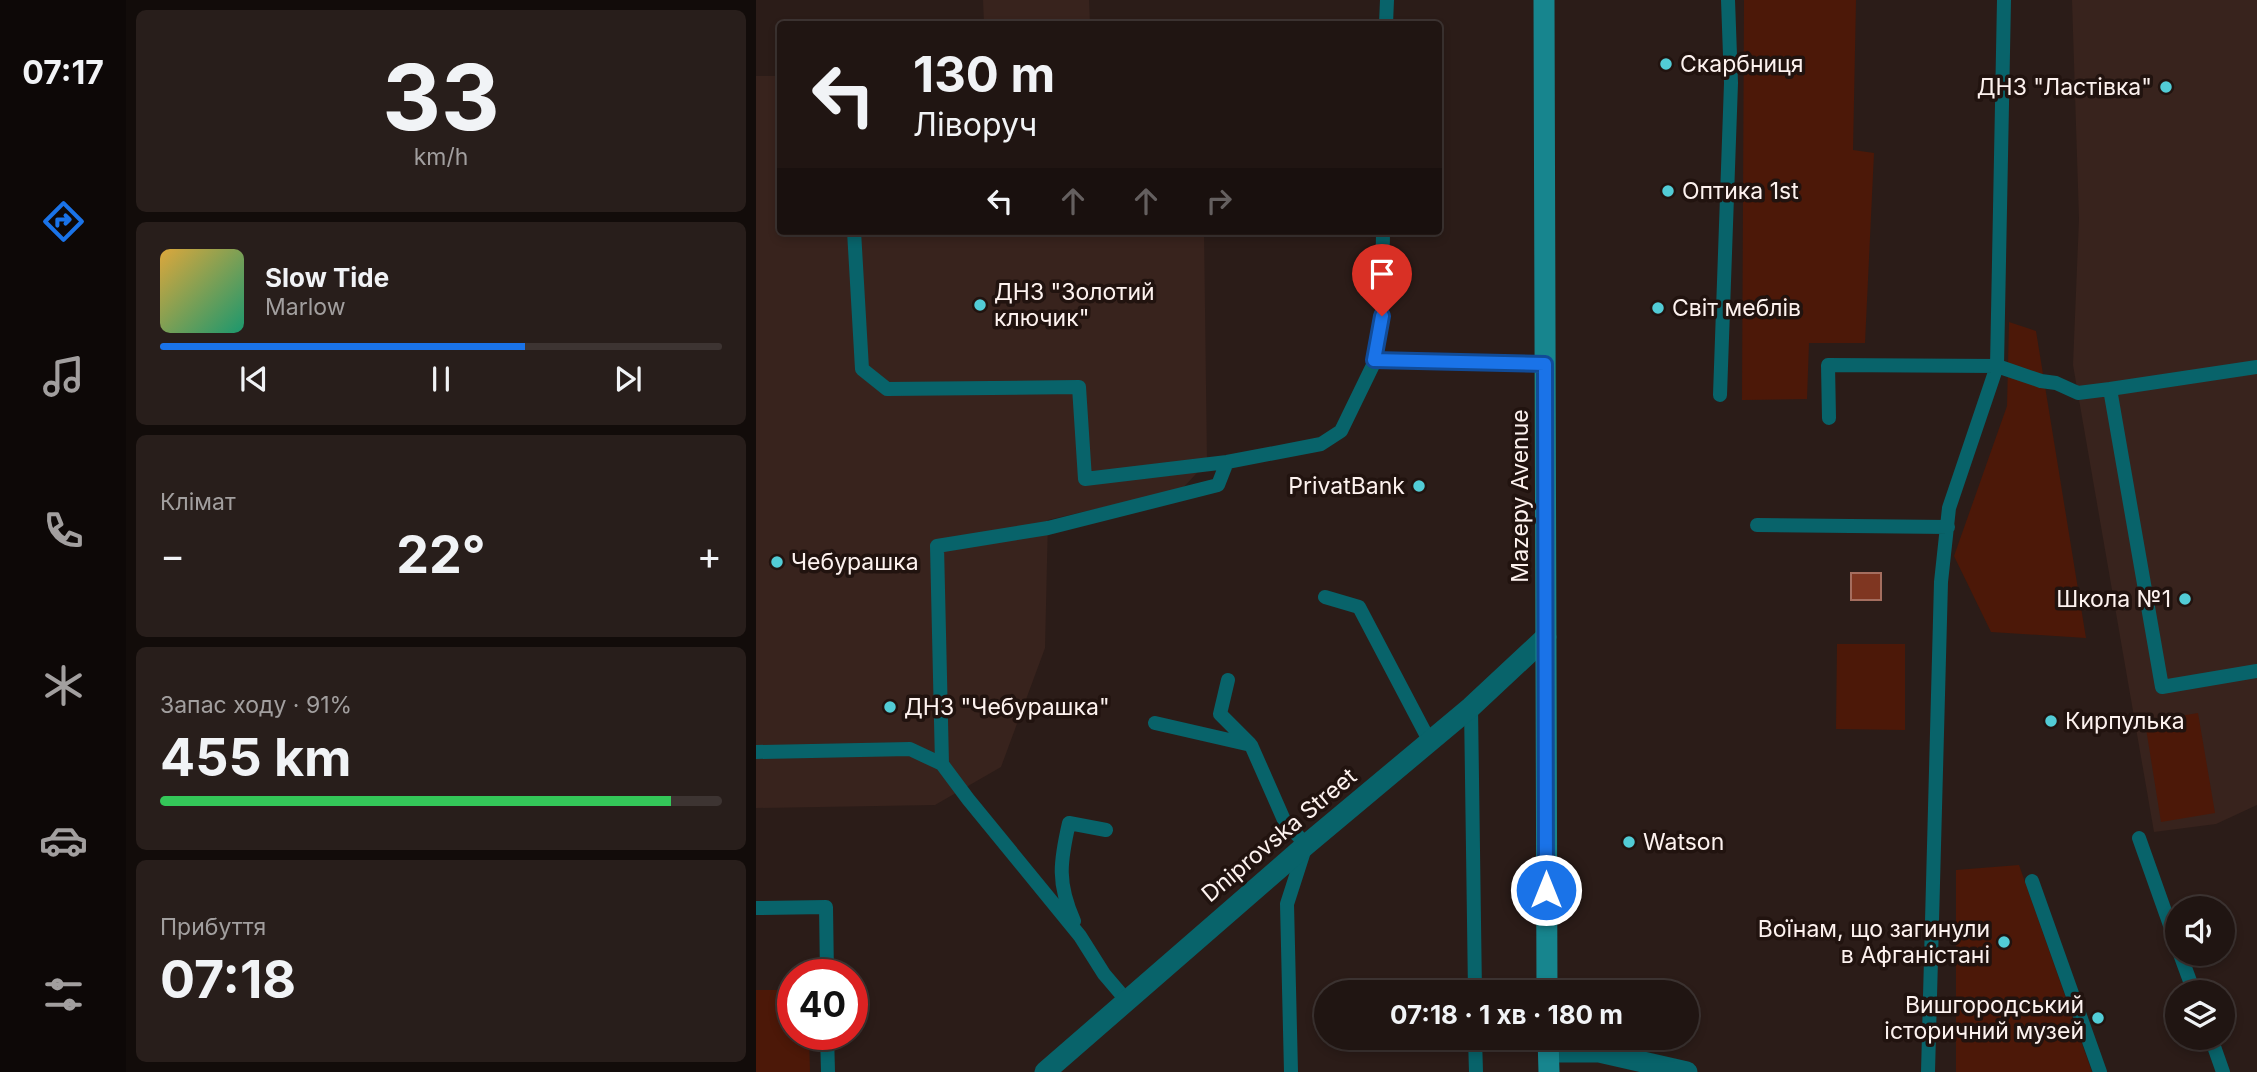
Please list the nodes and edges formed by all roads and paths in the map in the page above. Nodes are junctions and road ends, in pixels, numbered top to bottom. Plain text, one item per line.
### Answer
1 (1387, 0) edge
2 (1544, 0) edge
3 (1727, 0) edge
4 (2004, 0) edge
5 (1386, 21) edge
6 (854, 235) edge
7 (1383, 235) edge
8 (1374, 360) junction
9 (1545, 364) junction
10 (1997, 366) junction
11 (2257, 367) edge
12 (2110, 389) junction
13 (1720, 396) dead end
14 (1829, 418) dead end
15 (1227, 462) junction
16 (1757, 525) dead end
17 (1948, 527) junction
18 (1325, 597) dead end
19 (1546, 638) junction
20 (2257, 670) edge
21 (1228, 680) dead end
22 (1471, 707) junction
23 (1155, 723) dead end
24 (1430, 742) junction
25 (1251, 745) junction
26 (756, 751) edge
27 (943, 764) junction
28 (1106, 830) dead end
29 (2138, 838) dead end
30 (1306, 845) junction
31 (2032, 881) dead end
32 (756, 908) edge
33 (2165, 912) edge
34 (1080, 936) junction
35 (827, 959) edge
36 (1475, 980) edge
37 (1547, 980) edge
38 (1127, 1001) junction
39 (827, 1050) edge
40 (1475, 1050) edge
41 (2215, 1050) edge
42 (1549, 1054) edge
43 (1059, 1068) edge
44 (828, 1072) edge
45 (1292, 1072) edge
46 (1475, 1072) edge
47 (1687, 1072) edge
48 (1928, 1072) edge
49 (2100, 1072) edge
50 (2223, 1072) edge

1 - 5 lane
2 - 9 street, Mazepy Avenue
3 - 13 lane
4 - 10 lane
6 - 15 lane
7 - 8 lane
8 - 9 lane
8 - 15 lane
9 - 19 street, Mazepy Avenue
10 - 12 lane
10 - 14 lane
10 - 17 lane
11 - 12 lane
12 - 20 lane
15 - 27 lane
16 - 17 lane
17 - 48 lane
18 - 24 lane
19 - 22 street, Dniprovska Street
19 - 37 street, Mazepy Avenue
21 - 25 lane
22 - 24 street, Dniprovska Street
22 - 36 lane
23 - 25 lane
24 - 30 street, Dniprovska Street
25 - 30 lane
26 - 27 lane
27 - 34 lane
28 - 34 lane
29 - 33 lane
30 - 38 street, Dniprovska Street
30 - 45 lane
31 - 49 lane
32 - 35 lane
34 - 38 lane
38 - 43 street, Dniprovska Street
39 - 44 lane
40 - 46 lane
41 - 50 lane
42 - 47 street

